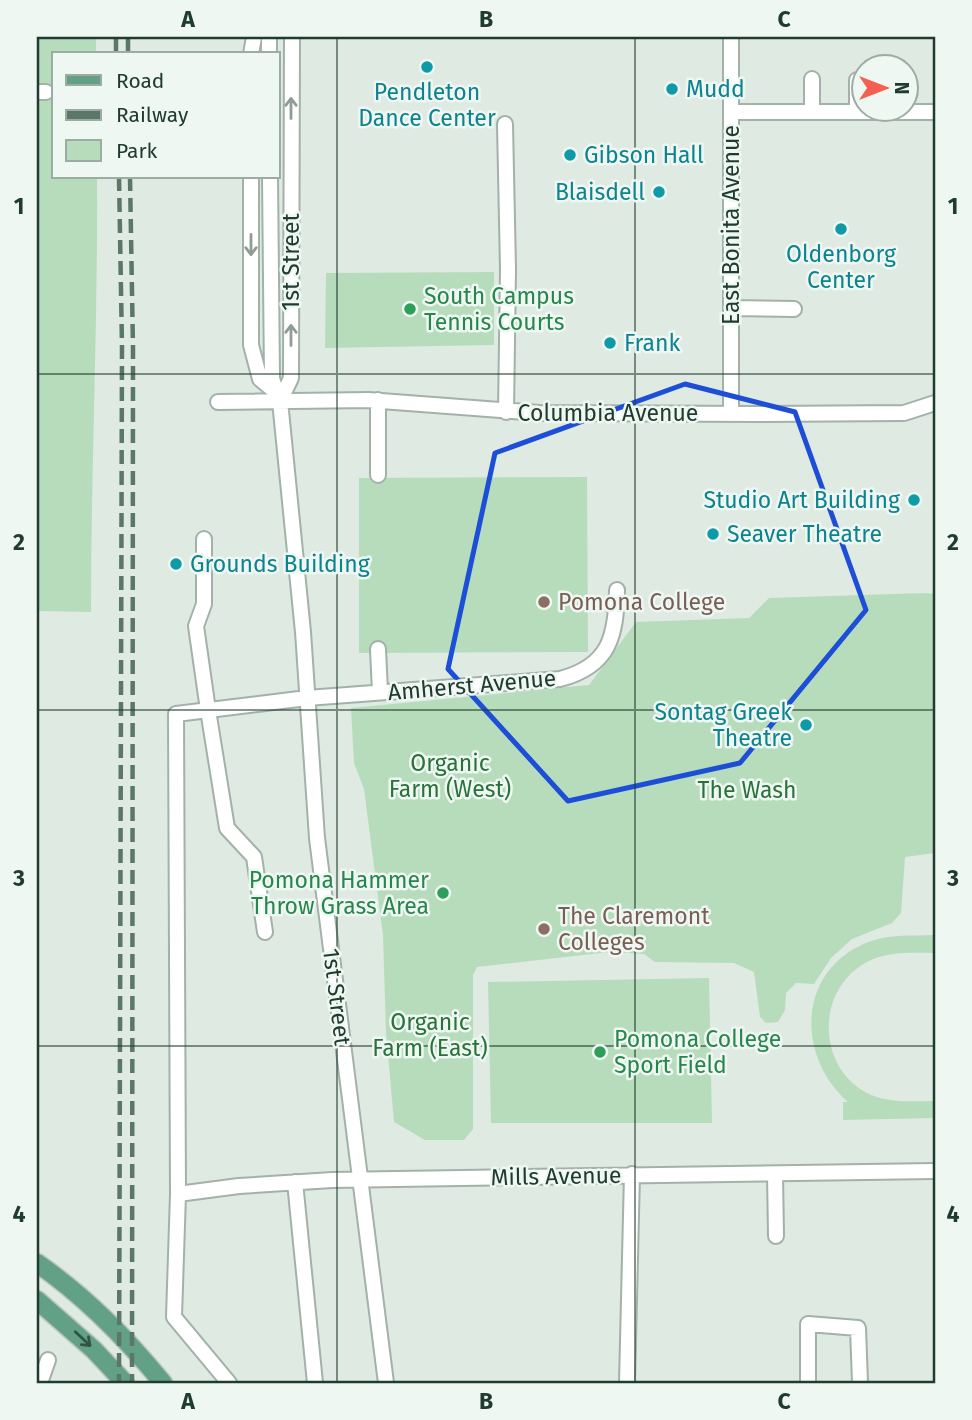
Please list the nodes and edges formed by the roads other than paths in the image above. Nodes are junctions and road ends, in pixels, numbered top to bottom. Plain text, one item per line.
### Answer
1 (292, 37) edge
2 (731, 37) edge
3 (812, 79) dead end
4 (731, 111) junction
5 (812, 111) junction
6 (850, 111) edge
7 (505, 124) dead end
8 (251, 178) edge
9 (270, 178) edge
10 (732, 308) junction
11 (794, 309) dead end
12 (279, 397) junction
13 (377, 400) junction
14 (218, 402) dead end
15 (935, 403) edge
16 (506, 412) junction
17 (731, 413) junction
18 (378, 475) dead end
19 (204, 540) dead end
20 (617, 590) dead end
21 (378, 649) dead end
22 (380, 692) junction
23 (307, 698) junction
24 (208, 710) junction
25 (265, 932) dead end
26 (935, 1171) edge
27 (632, 1174) junction
28 (775, 1174) junction
29 (360, 1180) junction
30 (295, 1182) junction
31 (178, 1194) junction
32 (776, 1236) dead end
33 (37, 1263) edge
34 (37, 1300) edge
35 (48, 1360) dead end
36 (40, 1383) edge
37 (125, 1383) edge
38 (163, 1383) edge
39 (229, 1383) edge
40 (315, 1383) edge
41 (386, 1383) edge
42 (627, 1383) edge
43 (808, 1383) edge
44 (860, 1383) edge

12 -> 1 street, 1st Street
2 - 4 street, East Bonita Avenue
3 - 5 street
4 - 5 street
4 - 10 street, East Bonita Avenue
5 - 6 street
7 - 16 street
8 -> 12 street
9 - 12 street, 1st Street
10 - 11 street
10 - 17 street, East Bonita Avenue
12 - 13 street, Columbia Avenue
12 - 14 street, Columbia Avenue
12 - 23 street, 1st Street
13 - 16 street, Columbia Avenue
13 - 18 street
15 - 17 street, Columbia Avenue
16 - 17 street, Columbia Avenue
19 - 24 street
20 - 22 street, Amherst Avenue
21 - 22 street
22 - 23 street, Amherst Avenue
23 - 24 street, Amherst Avenue
23 - 29 street, 1st Street
24 - 25 street
24 - 31 street, Amherst Avenue
26 - 28 street, Mills Avenue
27 - 28 street, Mills Avenue
27 - 29 street, Mills Avenue
27 - 42 street
28 - 32 street
29 - 30 street, Mills Avenue
29 - 41 street, 1st Street
30 - 31 street, Mills Avenue
30 - 40 street
31 - 39 street
33 - 38 main road
34 -> 37 main road
35 - 36 street
43 - 44 street

